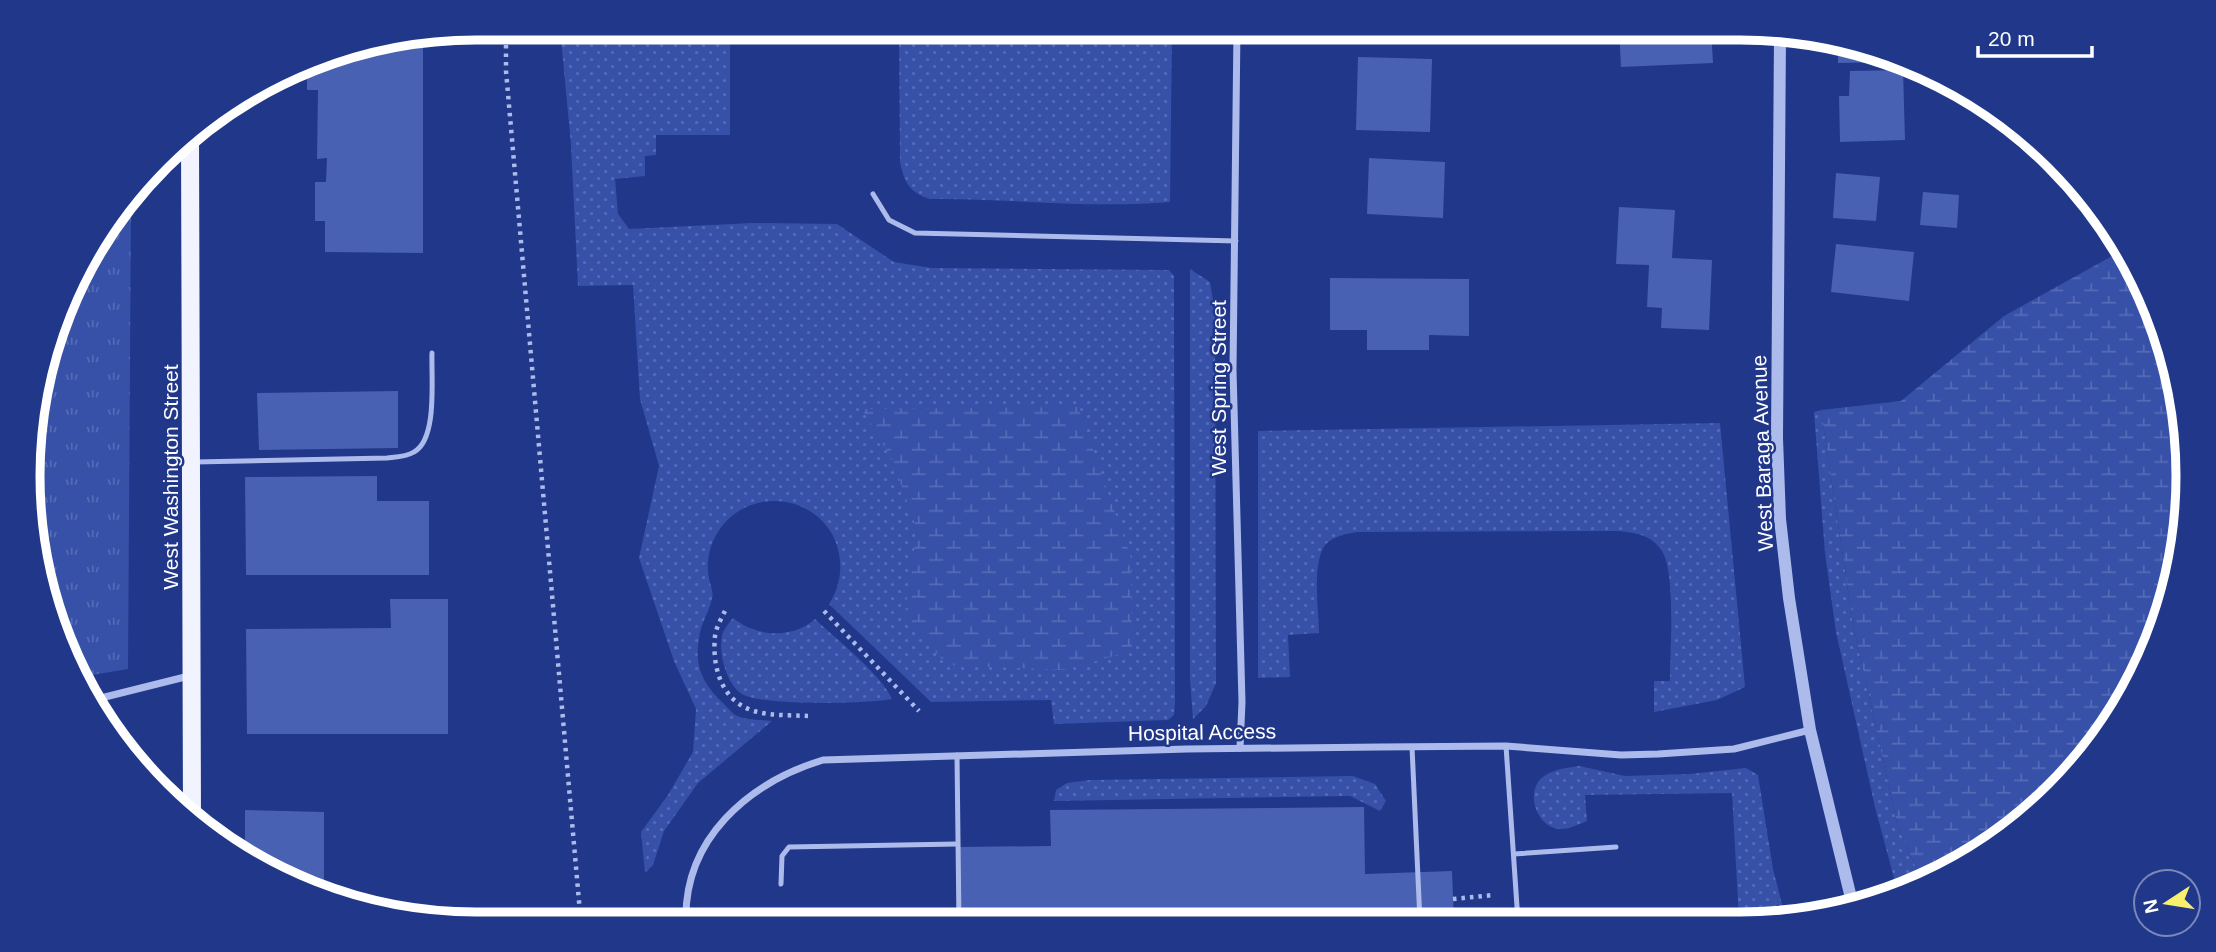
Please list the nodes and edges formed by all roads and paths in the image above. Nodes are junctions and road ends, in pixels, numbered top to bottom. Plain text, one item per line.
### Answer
1 (506, 40) edge
2 (1237, 40) edge
3 (1780, 42) edge
4 (190, 147) edge
5 (873, 194) dead end
6 (1236, 241) junction
7 (432, 353) dead end
8 (192, 462) junction
9 (725, 611) dead end
10 (824, 611) dead end
11 (193, 675) junction
12 (101, 698) edge
13 (919, 711) dead end
14 (807, 716) dead end
15 (1810, 730) junction
16 (1506, 746) junction
17 (1412, 747) junction
18 (1240, 748) junction
19 (957, 755) junction
20 (192, 807) edge
21 (957, 844) junction
22 (1616, 847) dead end
23 (1514, 854) junction
24 (782, 884) dead end
25 (1516, 893) junction
26 (1851, 897) edge
27 (1453, 899) dead end
28 (581, 912) edge
29 (685, 912) edge
30 (959, 912) edge
31 (1420, 912) edge
32 (1517, 912) edge

1 - 28 path
2 - 6 street, West Spring Street
3 - 15 street, West Baraga Avenue
4 - 8 main road, West Washington Street
5 - 6 lane
6 - 18 street, West Spring Street
7 - 8 lane
8 - 11 main road, West Washington Street
9 - 14 path
10 - 13 path
11 - 12 street
11 - 20 main road, West Washington Street
15 - 16 street, Hospital Access
15 - 26 street, West Baraga Avenue
16 - 17 street, Hospital Access
16 - 23 lane
17 - 18 street, Hospital Access
17 - 31 lane
18 - 19 street, Hospital Access
19 - 21 lane
19 - 29 street, Hospital Access
21 - 24 lane
21 - 30 lane
22 - 23 lane
23 - 25 lane
25 - 27 path
25 - 32 lane

